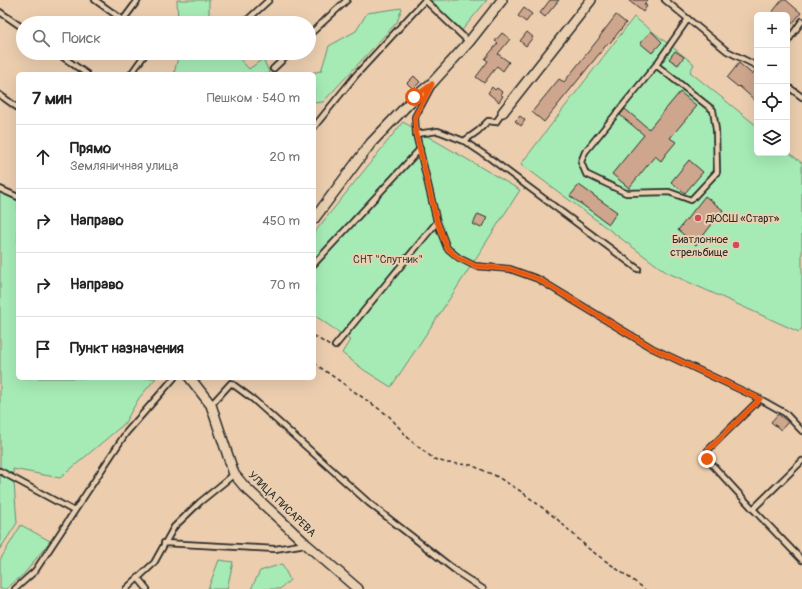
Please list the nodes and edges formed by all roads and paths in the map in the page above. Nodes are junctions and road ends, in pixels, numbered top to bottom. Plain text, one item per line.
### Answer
1 (95, 0) edge
2 (138, 0) edge
3 (269, 0) edge
4 (347, 0) edge
5 (425, 0) edge
6 (502, 0) edge
7 (591, 0) edge
8 (665, 0) edge
9 (0, 12) edge
10 (117, 16) edge
11 (129, 16) edge
12 (252, 16) edge
13 (688, 19) junction
14 (802, 22) edge
15 (16, 23) edge
16 (316, 29) edge
17 (790, 38) edge
18 (469, 42) junction
19 (67, 60) edge
20 (141, 60) edge
21 (283, 60) edge
22 (656, 65) junction
23 (754, 65) edge
24 (273, 70) dead end
25 (84, 72) edge
26 (132, 72) edge
27 (432, 84) junction
28 (790, 88) edge
29 (0, 95) edge
30 (802, 97) edge
31 (16, 107) edge
32 (503, 112) joint
33 (316, 125) edge
34 (416, 134) junction
35 (464, 141) junction
36 (420, 149) junction
37 (0, 189) edge
38 (16, 196) edge
39 (316, 217) edge
40 (437, 222) junction
41 (316, 262) edge
42 (638, 269) dead end
43 (316, 337) edge
44 (335, 346) joint
45 (316, 364) edge
46 (172, 380) edge
47 (192, 380) edge
48 (760, 399) junction
49 (211, 405) junction
50 (802, 431) edge
51 (802, 461) edge
52 (0, 471) edge
53 (234, 474) junction
54 (753, 509) junction
55 (74, 511) junction
56 (164, 543) junction
57 (306, 544) junction
58 (802, 560) edge
59 (138, 578) junction
60 (639, 585) junction
61 (15, 589) edge
62 (126, 589) edge
63 (147, 589) edge
64 (358, 589) edge
65 (483, 589) edge
66 (636, 589) edge
67 (645, 589) edge

1 - 10 lane
2 - 11 lane
3 - 12 lane
4 - 16 lane
5 - 18 lane
5 - 33 lane
6 - 18 street
7 - 32 street
8 - 13 lane
9 - 15 lane
13 - 22 lane
13 - 23 lane
14 - 17 lane
18 - 27 street
19 - 25 lane
20 - 26 lane
21 - 24 lane
22 - 22 lane
27 - 34 lane
27 - 39 street
28 - 30 lane
29 - 31 lane
32 - 35 lane
34 - 35 lane
34 - 36 lane
35 - 42 lane
36 - 40 lane
36 - 41 lane
37 - 38 lane
40 - 44 lane
40 - 48 lane
43 - 44 path
45 - 60 path
46 - 55 lane
47 - 49 street, УЛИЦА ПИСАРЕВА
48 - 50 lane
48 - 54 lane
49 - 53 street, УЛИЦА ПИСАРЕВА
49 - 65 lane
51 - 54 lane
52 - 55 lane
53 - 56 lane
53 - 57 street, УЛИЦА ПИСАРЕВА
54 - 58 lane
55 - 61 lane
56 - 57 lane
56 - 59 lane
57 - 64 street, УЛИЦА ПИСАРЕВА
59 - 62 lane
59 - 63 lane
60 - 66 path
60 - 67 path

